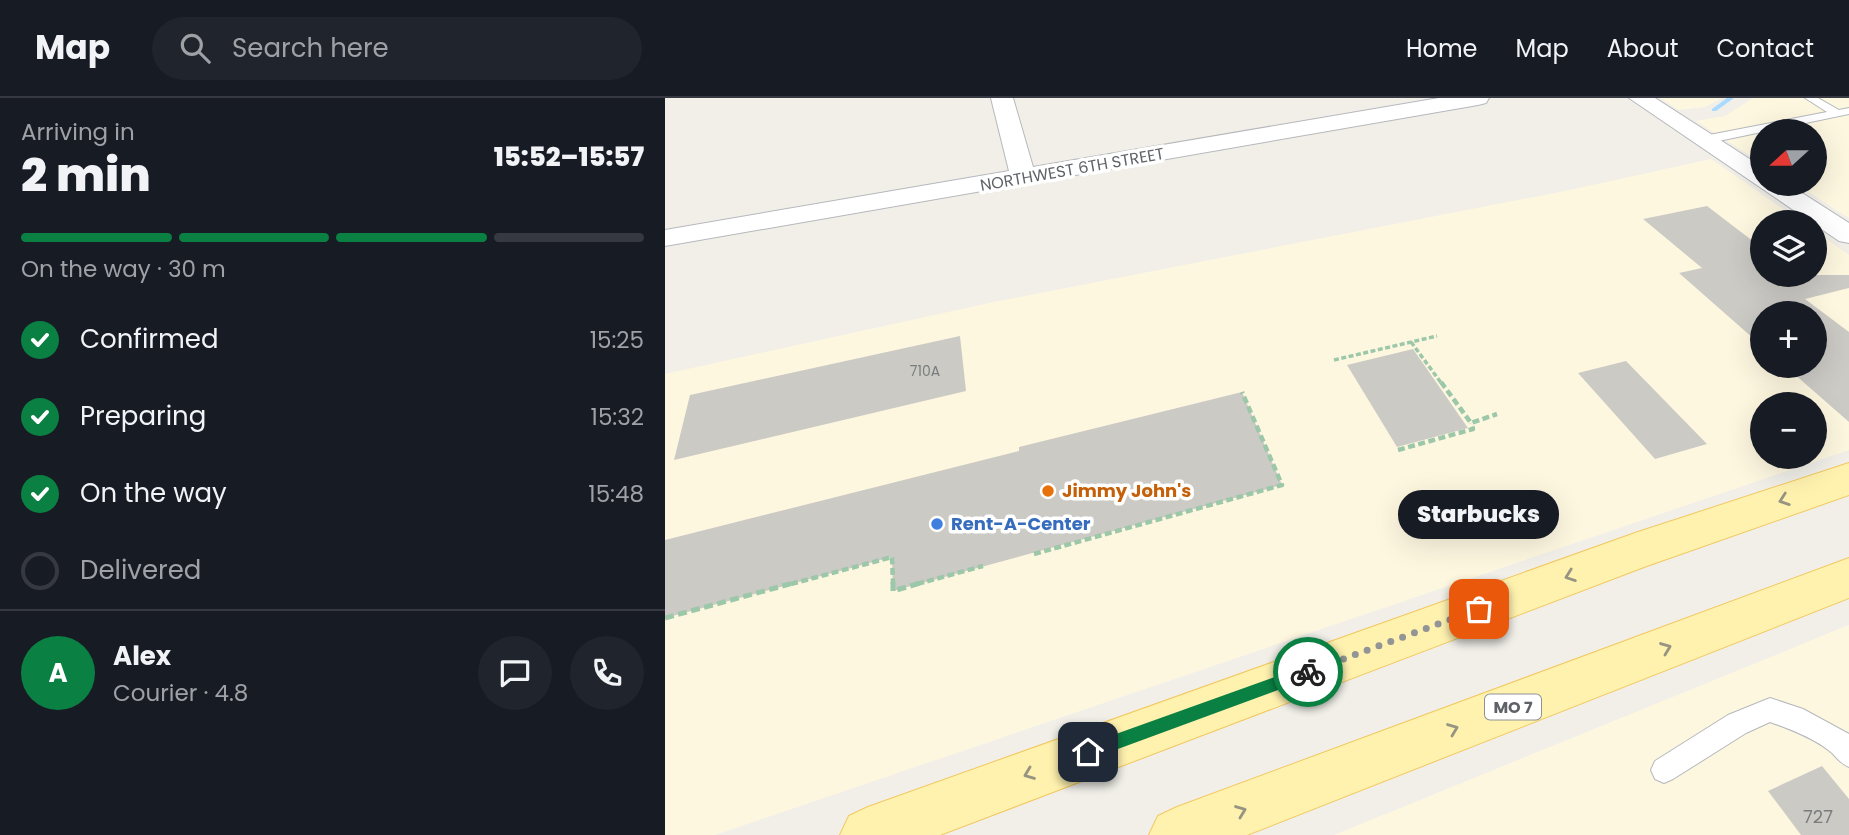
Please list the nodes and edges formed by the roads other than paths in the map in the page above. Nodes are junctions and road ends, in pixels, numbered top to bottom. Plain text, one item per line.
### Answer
1 (1002, 98) edge
2 (1478, 98) edge
3 (1640, 98) edge
4 (1810, 98) edge
5 (1843, 112) edge
6 (1817, 119) edge
7 (1750, 133) edge
8 (1704, 140) junction
9 (1750, 170) edge
10 (1023, 177) junction
11 (1790, 196) edge
12 (1849, 234) edge
13 (665, 238) edge
14 (1849, 479) edge
15 (1849, 578) edge
16 (1849, 754) edge
17 (1664, 771) dead end
18 (868, 835) edge
19 (1177, 835) edge

1 - 10 street
2 - 10 street, NORTHWEST 6TH STREET
3 - 8 street
4 - 5 lane
5 - 6 lane
7 - 8 lane
8 - 9 street
10 - 13 street, NORTHWEST 6TH STREET
11 - 12 street
14 -> 18 main road
19 -> 15 main road, MO 7
16 - 17 lane

